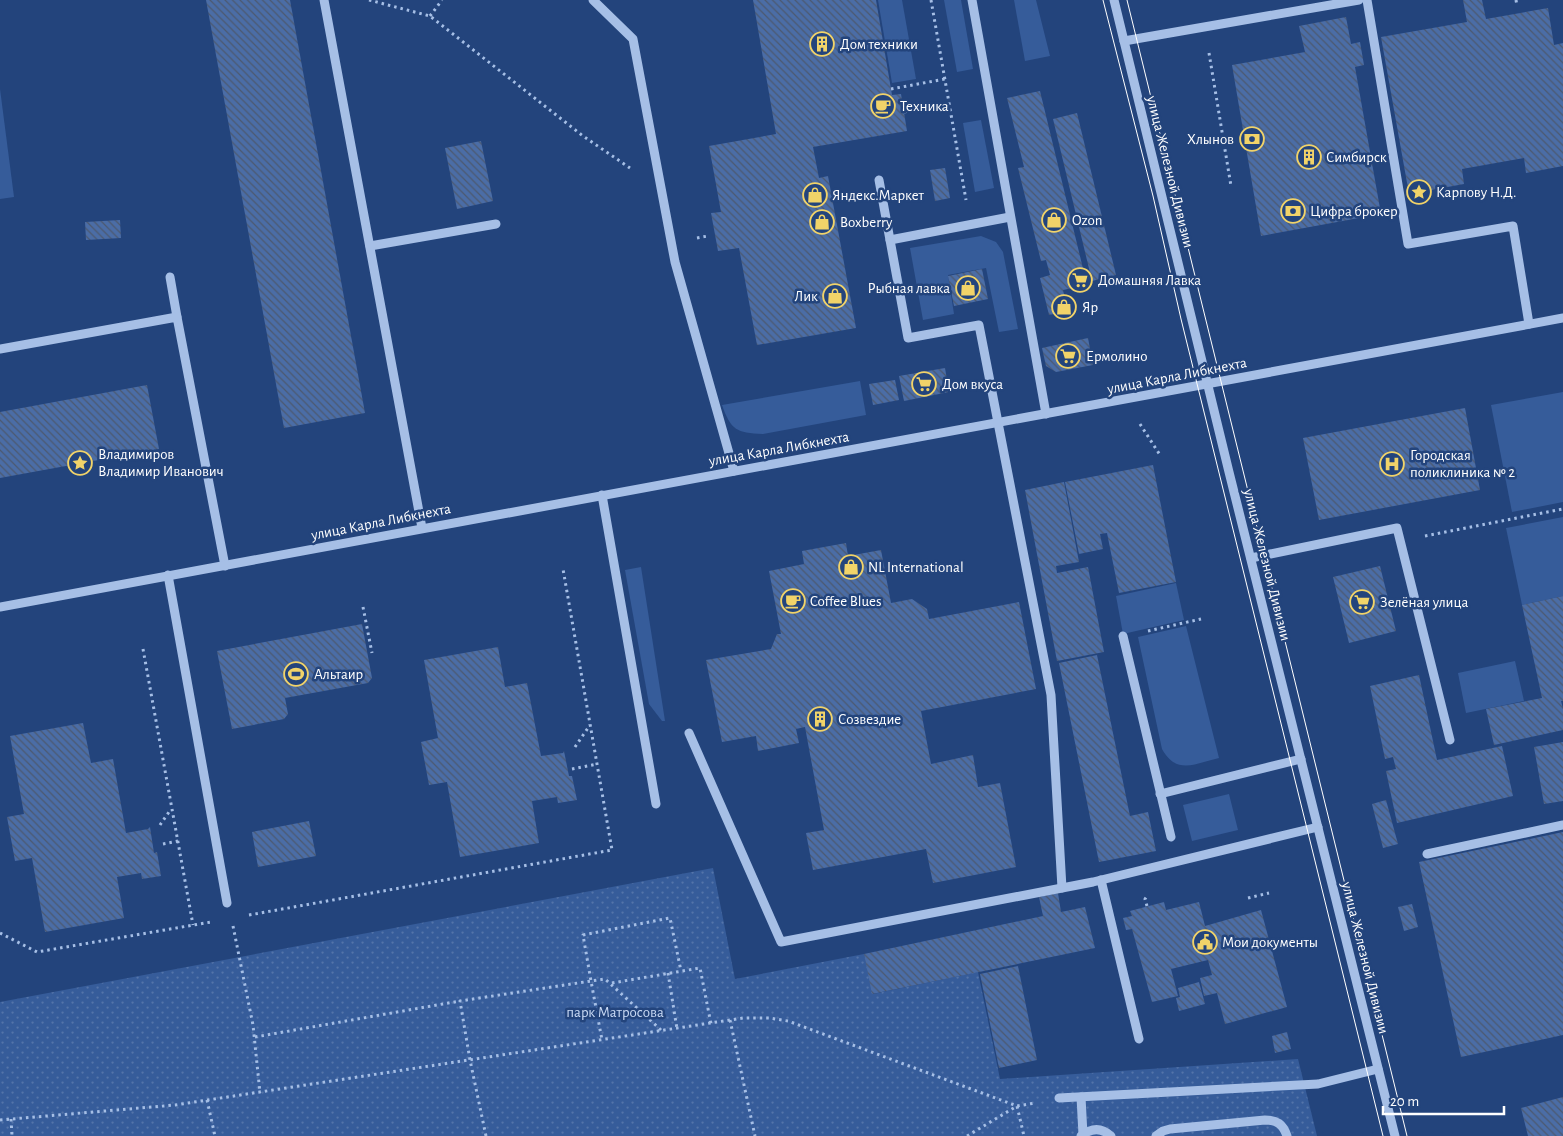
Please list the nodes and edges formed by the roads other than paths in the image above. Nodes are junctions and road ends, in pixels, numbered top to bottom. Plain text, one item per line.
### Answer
1 (324, 0) edge
2 (592, 0) edge
3 (972, 0) edge
4 (1114, 0) edge
5 (1359, 0) edge
6 (1367, 0) edge
7 (1124, 41) junction
8 (878, 180) dead end
9 (1010, 217) junction
10 (496, 224) dead end
11 (890, 240) junction
12 (370, 246) junction
13 (170, 277) dead end
14 (177, 317) junction
15 (1563, 318) edge
16 (1530, 324) junction
17 (0, 348) edge
18 (1207, 383) junction
19 (1046, 414) junction
20 (998, 423) junction
21 (734, 472) junction
22 (602, 495) junction
23 (422, 528) junction
24 (1251, 558) junction
25 (225, 566) junction
26 (168, 575) junction
27 (0, 607) edge
28 (1123, 636) road end
29 (689, 733) dead end
30 (1450, 740) dead end
31 (1302, 759) junction
32 (1160, 794) junction
33 (656, 804) dead end
34 (1563, 825) edge
35 (1318, 827) junction
36 (1171, 837) dead end
37 (1427, 854) dead end
38 (1101, 880) junction
39 (1062, 888) junction
40 (227, 903) road end
41 (1139, 1039) dead end
42 (1378, 1069) junction
43 (1081, 1097) junction
44 (1059, 1098) road end
45 (1202, 1131) edge
46 (1082, 1135) edge
47 (1111, 1136) edge
48 (1156, 1136) edge
49 (1287, 1136) edge
50 (1395, 1136) edge

1 - 12 street
2 - 21 street
3 - 9 street
4 - 7 street, улица Железной Дивизии
5 - 7 street
6 - 16 street
7 - 18 street, улица Железной Дивизии
8 - 11 street
9 - 11 street
9 - 19 street
10 - 12 street
11 - 20 street
12 - 23 street
13 - 14 street
14 - 17 street
14 - 25 street
15 - 16 street, улица Карла Либкнехта
16 - 18 street, улица Карла Либкнехта
18 - 19 street, улица Карла Либкнехта
18 - 24 street, улица Железной Дивизии
19 - 20 street, улица Карла Либкнехта
20 - 21 street, улица Карла Либкнехта
20 - 39 street
21 - 22 street, улица Карла Либкнехта
22 - 23 street, улица Карла Либкнехта
22 - 33 street
23 - 25 street, улица Карла Либкнехта
24 - 30 street
24 - 31 street, улица Железной Дивизии
25 - 26 street, улица Карла Либкнехта
26 - 27 street, улица Карла Либкнехта
26 - 40 street
28 - 32 street
29 - 39 street
31 - 32 street
31 - 35 street, улица Железной Дивизии
32 - 36 street
34 - 37 street
35 - 38 street
35 - 42 street, улица Железной Дивизии
38 - 39 street
38 - 41 street
42 - 43 street
42 - 50 street, улица Железной Дивизии
43 - 44 street
43 - 46 street
45 - 48 street
45 - 49 street
46 - 47 street

